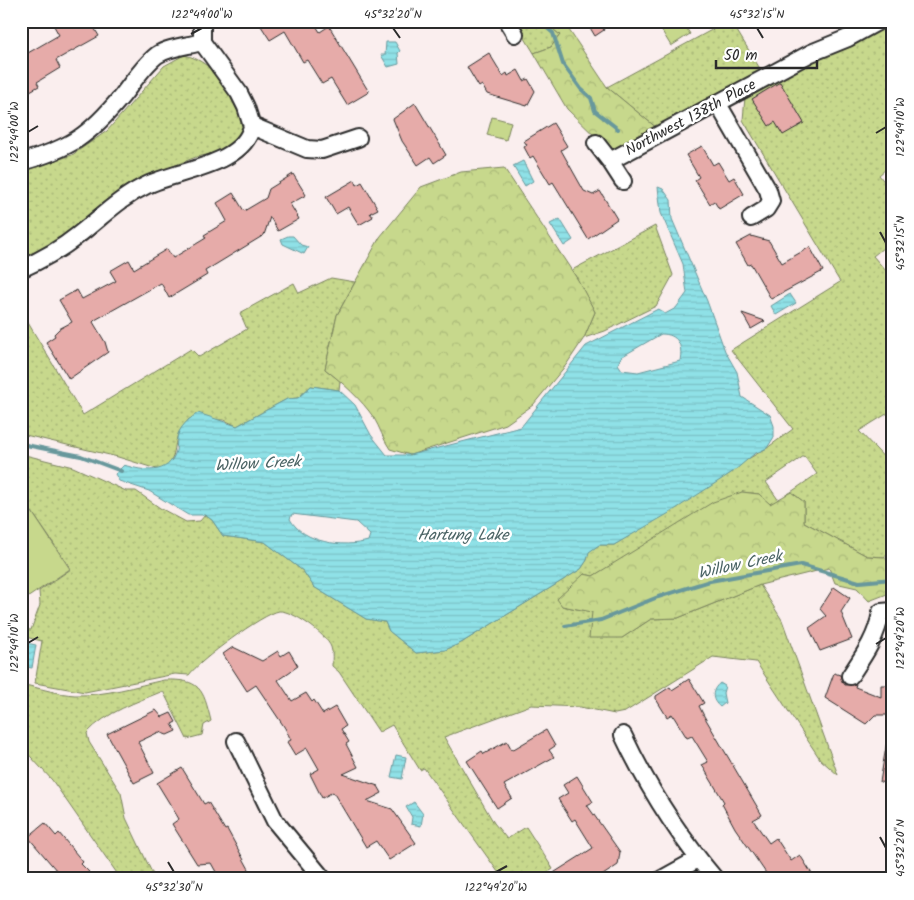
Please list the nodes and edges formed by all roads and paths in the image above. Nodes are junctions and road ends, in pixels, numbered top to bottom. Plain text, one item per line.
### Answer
1 (202, 21) edge
2 (880, 21) edge
3 (202, 42) junction
4 (718, 104) junction
5 (252, 126) junction
6 (358, 138) dead end
7 (596, 143) dead end
8 (610, 161) junction
9 (21, 162) edge
10 (624, 181) dead end
11 (751, 218) dead end
12 (21, 269) edge
13 (885, 607) edge
14 (850, 676) dead end
15 (622, 735) dead end
16 (236, 741) dead end
17 (698, 859) junction
18 (323, 879) edge
19 (662, 879) edge
20 (715, 879) edge

1 - 3 street
2 - 4 street, Northwest 138th Place
3 - 5 street
3 - 9 street
4 - 8 street, Northwest 138th Place
4 - 11 street
5 - 6 street
5 - 12 street
7 - 8 street, Northwest 138th Place
8 - 10 street, Northwest 138th Place
13 - 14 street
15 - 17 street
16 - 18 street
17 - 19 street
17 - 20 street

